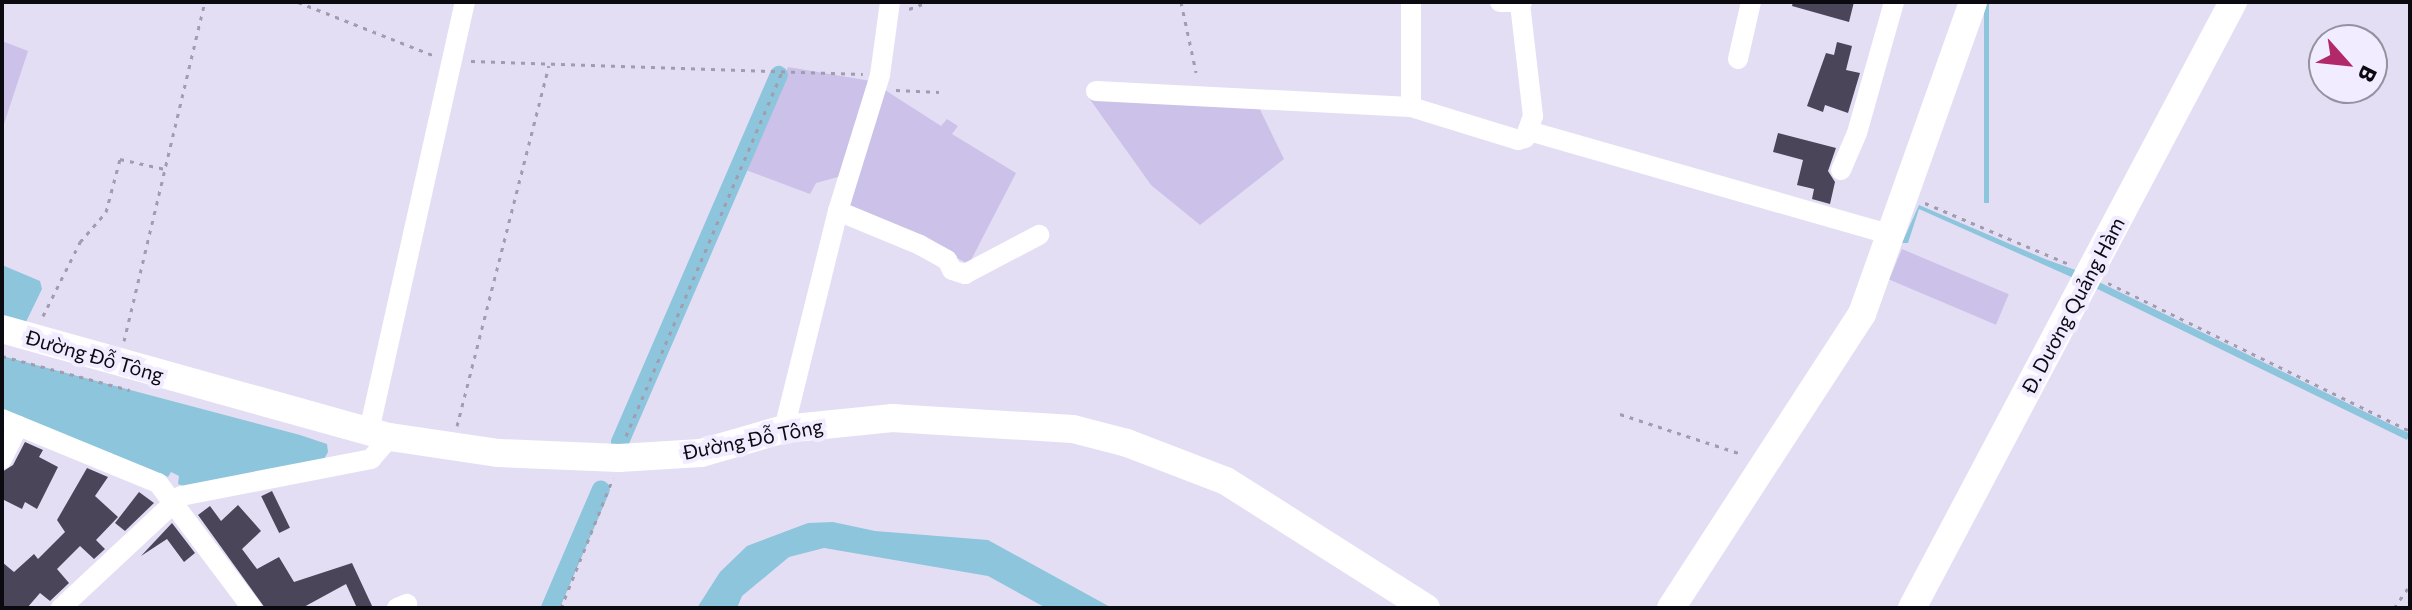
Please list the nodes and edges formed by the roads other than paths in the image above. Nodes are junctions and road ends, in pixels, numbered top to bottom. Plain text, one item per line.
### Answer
1 (465, 2) edge
2 (890, 2) edge
3 (1411, 2) edge
4 (1500, 2) edge
5 (1521, 2) edge
6 (1751, 2) edge
7 (1894, 2) edge
8 (1973, 2) edge
9 (2233, 2) edge
10 (1738, 59) dead end
11 (1096, 91) dead end
12 (1411, 107) junction
13 (1529, 131) junction
14 (1841, 170) dead end
15 (838, 211) junction
16 (1039, 235) dead end
17 (1891, 235) junction
18 (2, 329) edge
19 (10, 422) edge
20 (784, 429) junction
21 (379, 434) junction
22 (2, 459) edge
23 (173, 500) junction
24 (61, 608) edge
25 (252, 608) edge
26 (1426, 608) edge
27 (1671, 608) edge
28 (1912, 608) edge

1 - 21 street
2 - 15 street
3 - 12 street
4 - 5 street
5 - 13 street
6 - 10 street
7 - 14 street
8 - 17 main road
9 - 28 main road, Đ. Dương Quảng Hàm
11 - 12 street
12 - 13 street
13 - 17 street
15 - 16 street
15 - 20 street
17 - 27 main road
18 - 21 main road, Đường Đỗ Tông
19 - 22 street
19 - 23 street
20 - 21 main road, Đường Đỗ Tông
20 - 26 main road, Đường Đỗ Tông
21 - 23 street
23 - 24 street
23 - 25 street

